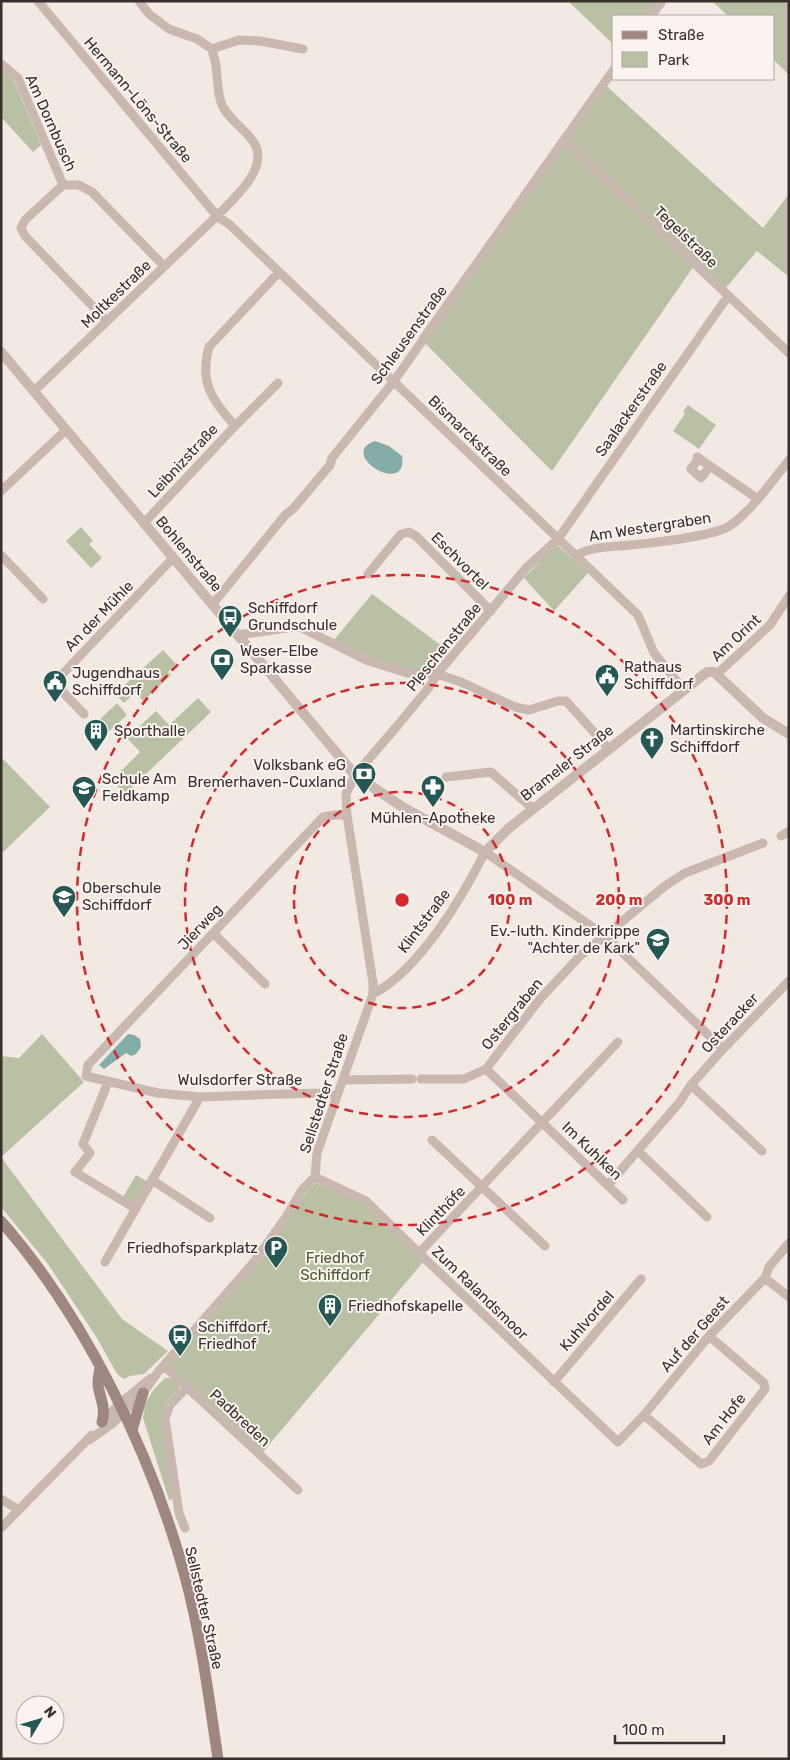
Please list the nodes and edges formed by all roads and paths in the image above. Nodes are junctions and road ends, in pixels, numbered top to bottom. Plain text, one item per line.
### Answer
1 (38, 1) edge
2 (139, 1) edge
3 (662, 1) edge
4 (652, 15) edge
5 (212, 49) junction
6 (303, 49) dead end
7 (1, 64) edge
8 (612, 72) edge
9 (564, 140) junction
10 (63, 185) junction
11 (217, 216) junction
12 (164, 266) junction
13 (279, 272) junction
14 (728, 296) junction
15 (107, 321) junction
16 (1, 352) edge
17 (789, 353) edge
18 (394, 381) junction
19 (278, 382) dead end
20 (34, 391) junction
21 (235, 426) junction
22 (66, 430) junction
23 (789, 460) edge
24 (710, 466) junction
25 (1, 491) edge
26 (758, 499) junction
27 (144, 523) junction
28 (558, 539) junction
29 (1, 555) edge
30 (575, 556) junction
31 (173, 558) junction
32 (368, 574) dead end
33 (789, 596) edge
34 (43, 599) dead end
35 (212, 605) junction
36 (786, 609) edge
37 (491, 611) junction
38 (237, 635) junction
39 (437, 674) junction
40 (717, 674) junction
41 (684, 690) junction
42 (84, 714) dead end
43 (789, 734) edge
44 (609, 749) junction
45 (355, 774) junction
46 (446, 777) dead end
47 (533, 809) junction
48 (347, 815) junction
49 (763, 843) dead end
50 (485, 852) junction
51 (213, 934) junction
52 (605, 936) junction
53 (789, 981) edge
54 (265, 984) dead end
55 (373, 994) junction
56 (618, 1042) dead end
57 (723, 1049) junction
58 (486, 1069) junction
59 (86, 1076) joint
60 (343, 1080) junction
61 (108, 1082) junction
62 (692, 1085) junction
63 (200, 1096) junction
64 (336, 1096) junction
65 (542, 1122) junction
66 (432, 1140) dead end
67 (638, 1151) junction
68 (762, 1151) dead end
69 (315, 1177) junction
70 (152, 1180) junction
71 (608, 1185) junction
72 (482, 1187) junction
73 (623, 1200) dead end
74 (136, 1209) junction
75 (707, 1217) dead end
76 (210, 1218) dead end
77 (1, 1221) edge
78 (789, 1243) edge
79 (545, 1246) dead end
80 (419, 1253) junction
81 (105, 1262) dead end
82 (765, 1278) junction
83 (641, 1279) dead end
84 (789, 1297) edge
85 (709, 1336) junction
86 (100, 1368) junction
87 (161, 1369) junction
88 (554, 1382) junction
89 (187, 1387) junction
90 (143, 1393) junction
91 (122, 1408) junction
92 (644, 1415) junction
93 (102, 1422) junction
94 (132, 1430) junction
95 (89, 1440) junction
96 (618, 1442) joint
97 (298, 1490) dead end
98 (1, 1499) edge
99 (19, 1510) junction
100 (1, 1528) edge
101 (184, 1528) dead end
102 (218, 1759) edge

1 - 11 street, Hermann-Löns-Straße
2 - 5 street
3 - 4 street
5 - 6 street
5 - 11 street, Moltkestraße
7 - 10 street, Am Dornbusch
8 - 9 street, Schleusenstraße
9 - 14 street, Tegelstraße
9 - 18 street, Schleusenstraße
10 - 12 street, Am Dornbusch
10 - 15 street
11 - 12 street, Moltkestraße
11 - 13 street, Bismarckstraße
12 - 15 street, Moltkestraße
13 - 18 street, Bismarckstraße
13 - 21 street, Leibnizstraße
14 - 17 street, Tegelstraße
14 - 28 street, Saalackerstraße
15 - 20 street, Moltkestraße
16 - 20 street, Bohlenstraße
18 - 28 street, Bismarckstraße
18 - 35 street, Schleusenstraße
19 - 21 street
20 - 22 street, Bohlenstraße
21 - 27 street, Leibnizstraße
22 - 25 street
22 - 27 street, Bohlenstraße
23 - 26 street, Am Westergraben
24 - 24 street
24 - 26 street
26 - 30 street, Am Westergraben
27 - 31 street, Bohlenstraße
28 - 30 street, Bismarckstraße
28 - 37 street, Pleschenstraße
29 - 34 street
30 - 41 street, Bismarckstraße
31 - 35 street, Bohlenstraße
31 - 42 street, An der Mühle
32 - 37 street, Eschvortel
33 - 36 street, Am Orint
35 - 38 street, Bohlenstraße
36 - 40 street, Am Orint
37 - 39 street, Pleschenstraße
38 - 39 street
38 - 45 street, Bohlenstraße
39 - 44 street
39 - 45 street, Pleschenstraße
40 - 41 street, Brameler Straße
40 - 43 street
41 - 44 street, Brameler Straße
44 - 47 street, Brameler Straße
45 - 48 street, Sellstedter Straße
45 - 50 street
46 - 47 street
47 - 50 street, Brameler Straße
48 - 51 street, Jierweg
48 - 55 street, Sellstedter Straße
49 - 52 street, Ostergraben
50 - 52 street
50 - 55 street, Klintstraße
51 - 54 street
51 - 59 street, Jierweg
52 - 57 street
52 - 58 street, Ostergraben
53 - 57 street, Osteracker
55 - 60 street, Sellstedter Straße
56 - 65 street, Im Kuhlken
57 - 62 street, Osteracker
58 - 60 street, Ostergraben
58 - 65 street, Im Kuhlken
59 - 61 street, Wulsdorfer Straße
60 - 64 street, Sellstedter Straße
61 - 63 street, Wulsdorfer Straße
61 - 74 street
62 - 67 street, Osteracker
62 - 68 street
63 - 64 street, Wulsdorfer Straße
63 - 70 street
64 - 69 street, Sellstedter Straße
65 - 71 street, Im Kuhlken
65 - 72 street, Klinthöfe
66 - 72 street, Klinthöfe
67 - 71 street, Osteracker
67 - 75 street
69 - 80 street, Zum Ralandsmoor
69 - 87 street, Sellstedter Straße
70 - 74 street
70 - 76 street
71 - 73 street, Im Kuhlken
72 - 79 street, Klinthöfe
72 - 80 street, Klinthöfe
74 - 81 street
77 - 86 main road
78 - 82 street, Auf der Geest
80 - 88 street, Zum Ralandsmoor
82 - 84 street
82 - 85 street, Auf der Geest
83 - 88 street, Kuhlvordel
85 - 92 street, Auf der Geest
85 - 92 street, Am Hofe
86 - 91 main road
86 - 93 main road
87 - 89 street, Padbreden
87 - 90 street, Sellstedter Straße
87 - 91 street, Sellstedter Straße
88 - 96 street, Zum Ralandsmoor
89 - 97 street, Padbreden
89 - 101 street, Sellstedter Straße
90 - 91 street, Sellstedter Straße
90 - 94 main road
91 - 93 street
91 - 94 main road, Sellstedter Straße
91 - 95 street
92 - 96 street, Auf der Geest
93 - 95 street
94 - 102 main road, Sellstedter Straße
95 - 99 street
98 - 99 street
99 - 100 street

